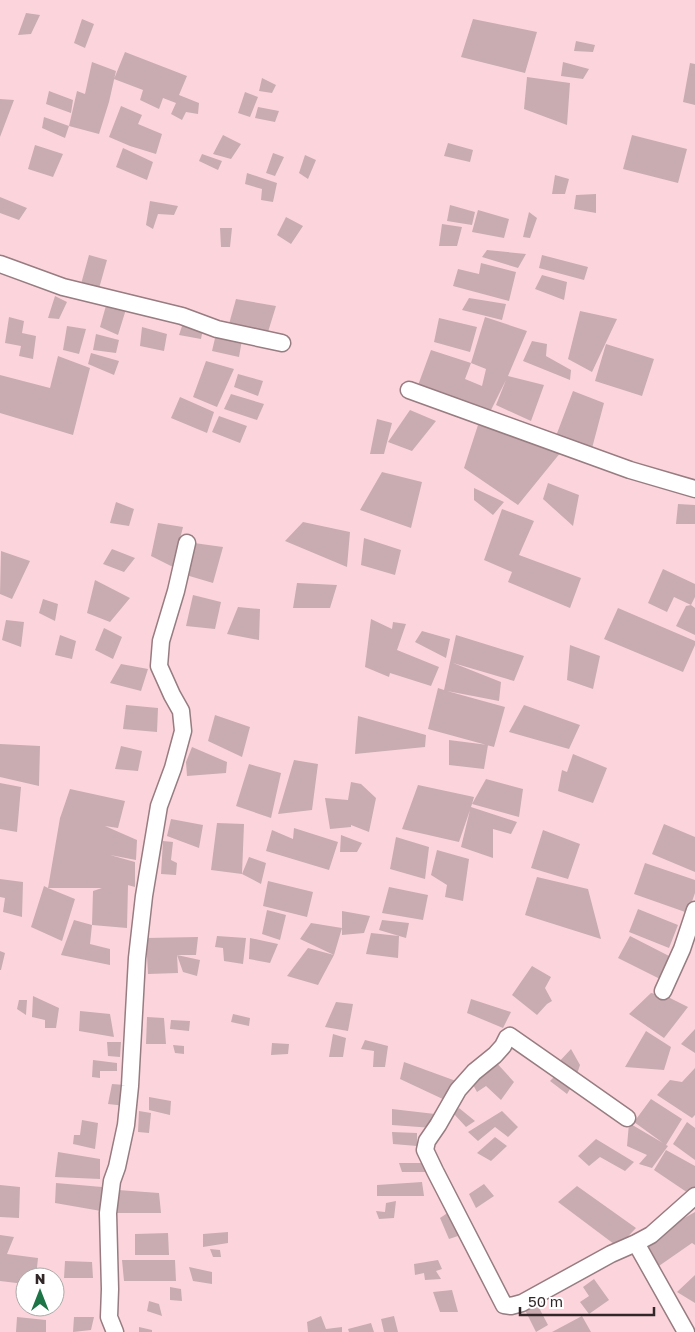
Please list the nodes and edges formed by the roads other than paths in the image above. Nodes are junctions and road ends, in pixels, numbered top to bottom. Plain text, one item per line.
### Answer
1 (0, 264) edge
2 (282, 343) dead end
3 (408, 390) dead end
4 (695, 489) edge
5 (187, 543) dead end
6 (695, 910) edge
7 (663, 991) dead end
8 (626, 1118) dead end
9 (695, 1196) edge
10 (636, 1243) junction
11 (115, 1332) edge
12 (686, 1332) edge

1 - 2 street
3 - 4 street
5 - 11 street
6 - 7 street
8 - 10 street
9 - 10 street
10 - 12 street

